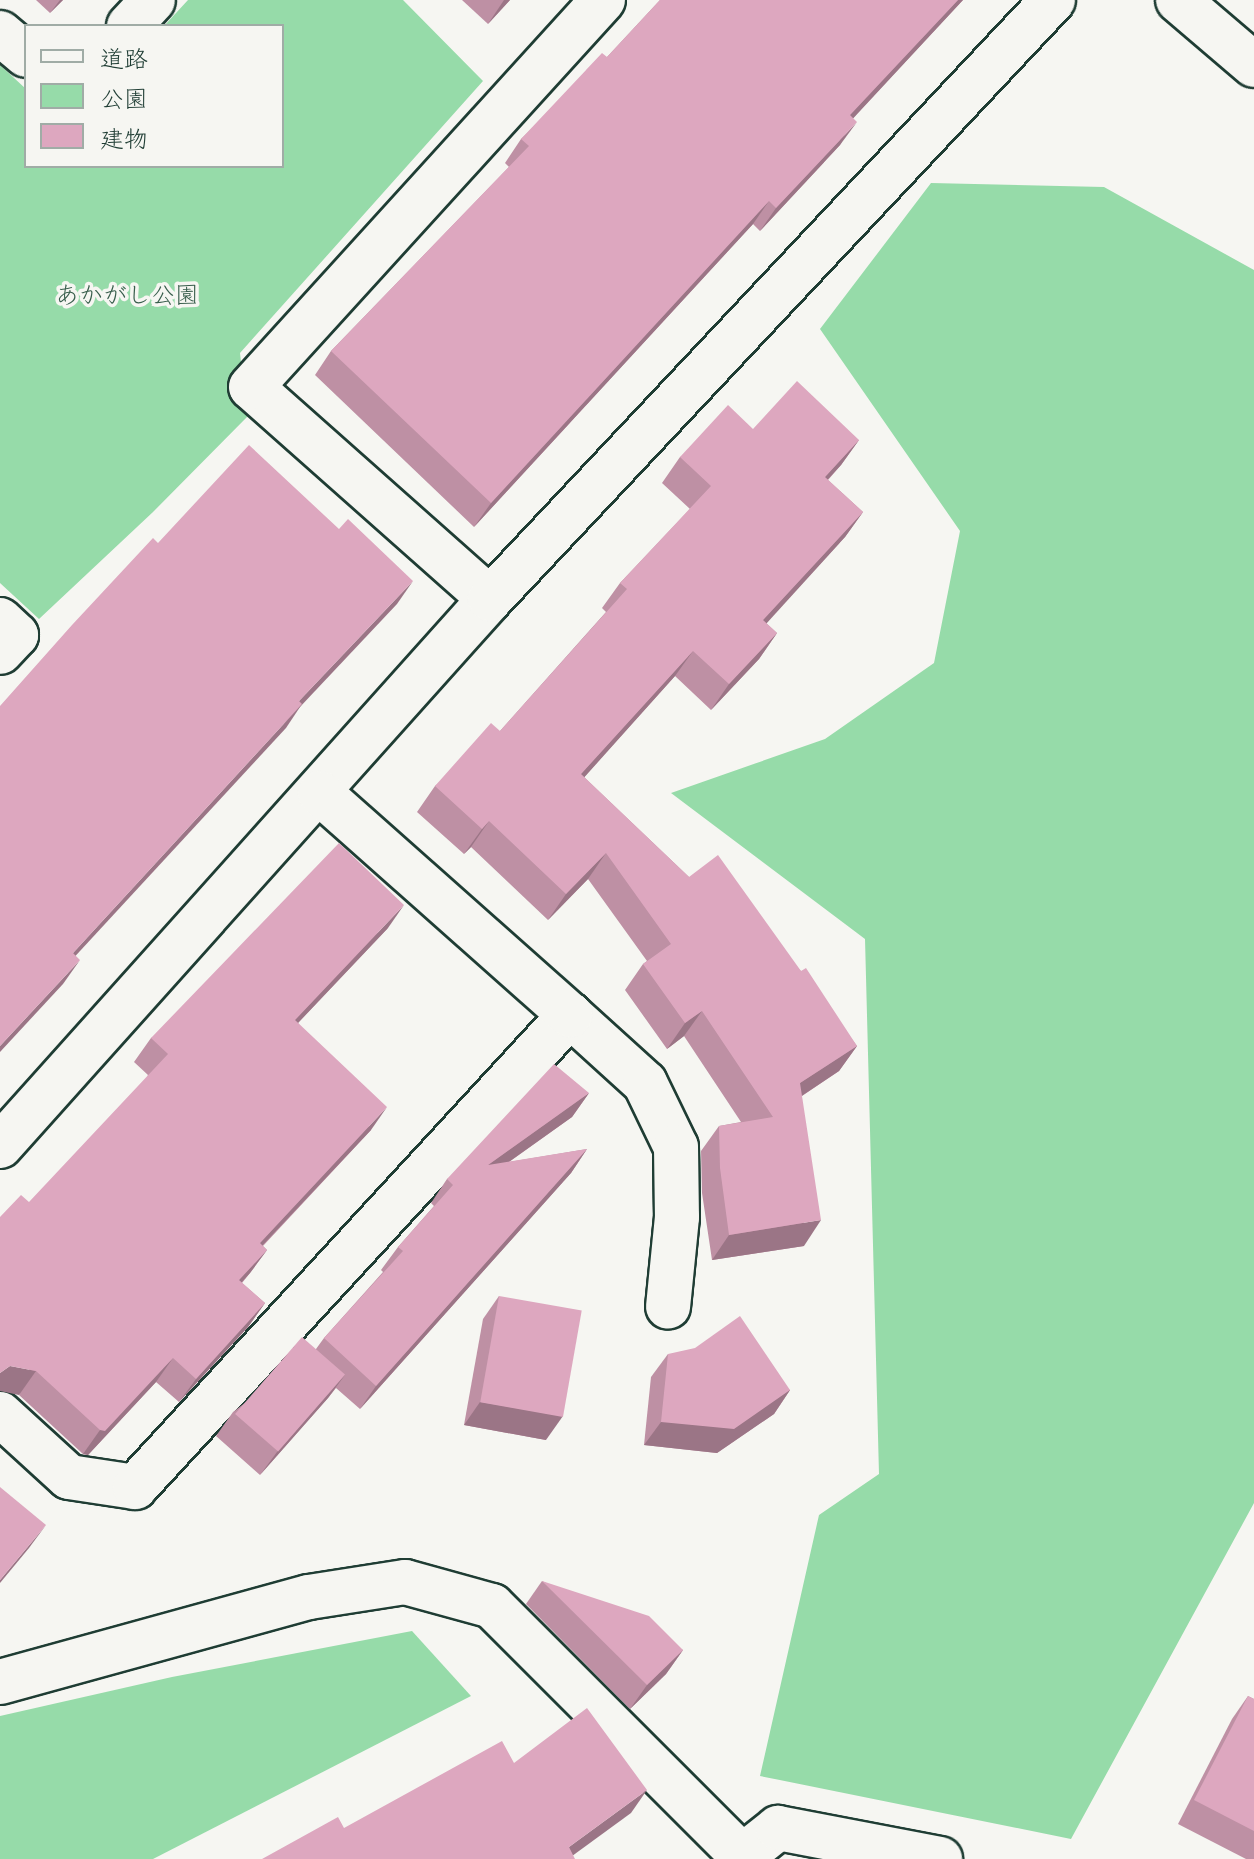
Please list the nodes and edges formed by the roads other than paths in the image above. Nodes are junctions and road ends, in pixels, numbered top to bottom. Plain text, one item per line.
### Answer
1 (153, 0) edge
2 (603, 0) edge
3 (1053, 0) edge
4 (1178, 0) edge
5 (131, 24) edge
6 (0, 33) edge
7 (24, 53) edge
8 (1254, 65) edge
9 (490, 599) junction
10 (0, 620) edge
11 (0, 652) edge
12 (320, 793) junction
13 (570, 1015) junction
14 (0, 1146) edge
15 (668, 1307) dead end
16 (0, 1414) edge
17 (0, 1682) edge
18 (912, 1856) edge
19 (740, 1858) edge

1 - 5 street
2 - 9 street
3 - 9 street
4 - 8 street
6 - 7 street
9 - 12 street
10 - 11 street
12 - 13 street
12 - 14 street
13 - 15 street
13 - 16 street
17 - 19 street
18 - 19 street

